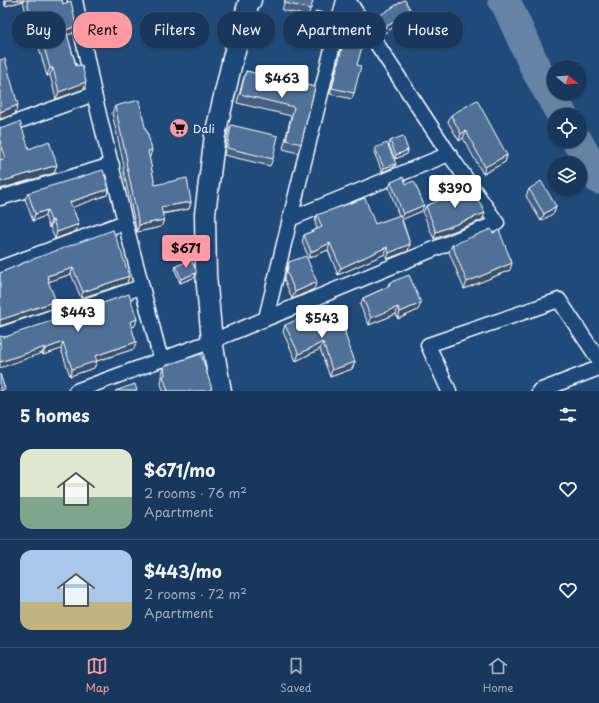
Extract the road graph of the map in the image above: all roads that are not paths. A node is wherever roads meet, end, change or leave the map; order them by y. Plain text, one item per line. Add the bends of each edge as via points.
1 (75, 0) edge
2 (251, 0) edge
3 (344, 0) edge
4 (348, 0) edge
5 (94, 94) junction
6 (0, 128) edge
7 (450, 154) junction
8 (112, 165) junction
9 (0, 198) edge
10 (290, 219) junction
11 (125, 222) junction
12 (0, 268) edge
13 (141, 287) junction
14 (266, 318) junction
15 (0, 335) edge
16 (212, 341) junction
17 (161, 360) junction
18 (599, 360) edge
19 (599, 368) edge
20 (76, 391) edge
21 (221, 391) edge
22 (449, 391) edge
23 (540, 391) edge

1 - 5 street
2 - 16 main road via 232,58 214,134 205,214 206,275
3 - 10 street
4 - 7 street
5 - 6 street
5 - 8 street
7 - 10 street
7 - 14 street via 497,223
8 - 9 street
8 - 11 street
10 - 14 street
11 - 12 street
11 - 13 street
13 - 15 street
13 - 17 street
14 - 16 street
16 - 17 street
16 - 21 main road
17 - 20 street
18 - 22 street via 559,300 428,345
19 - 23 street

